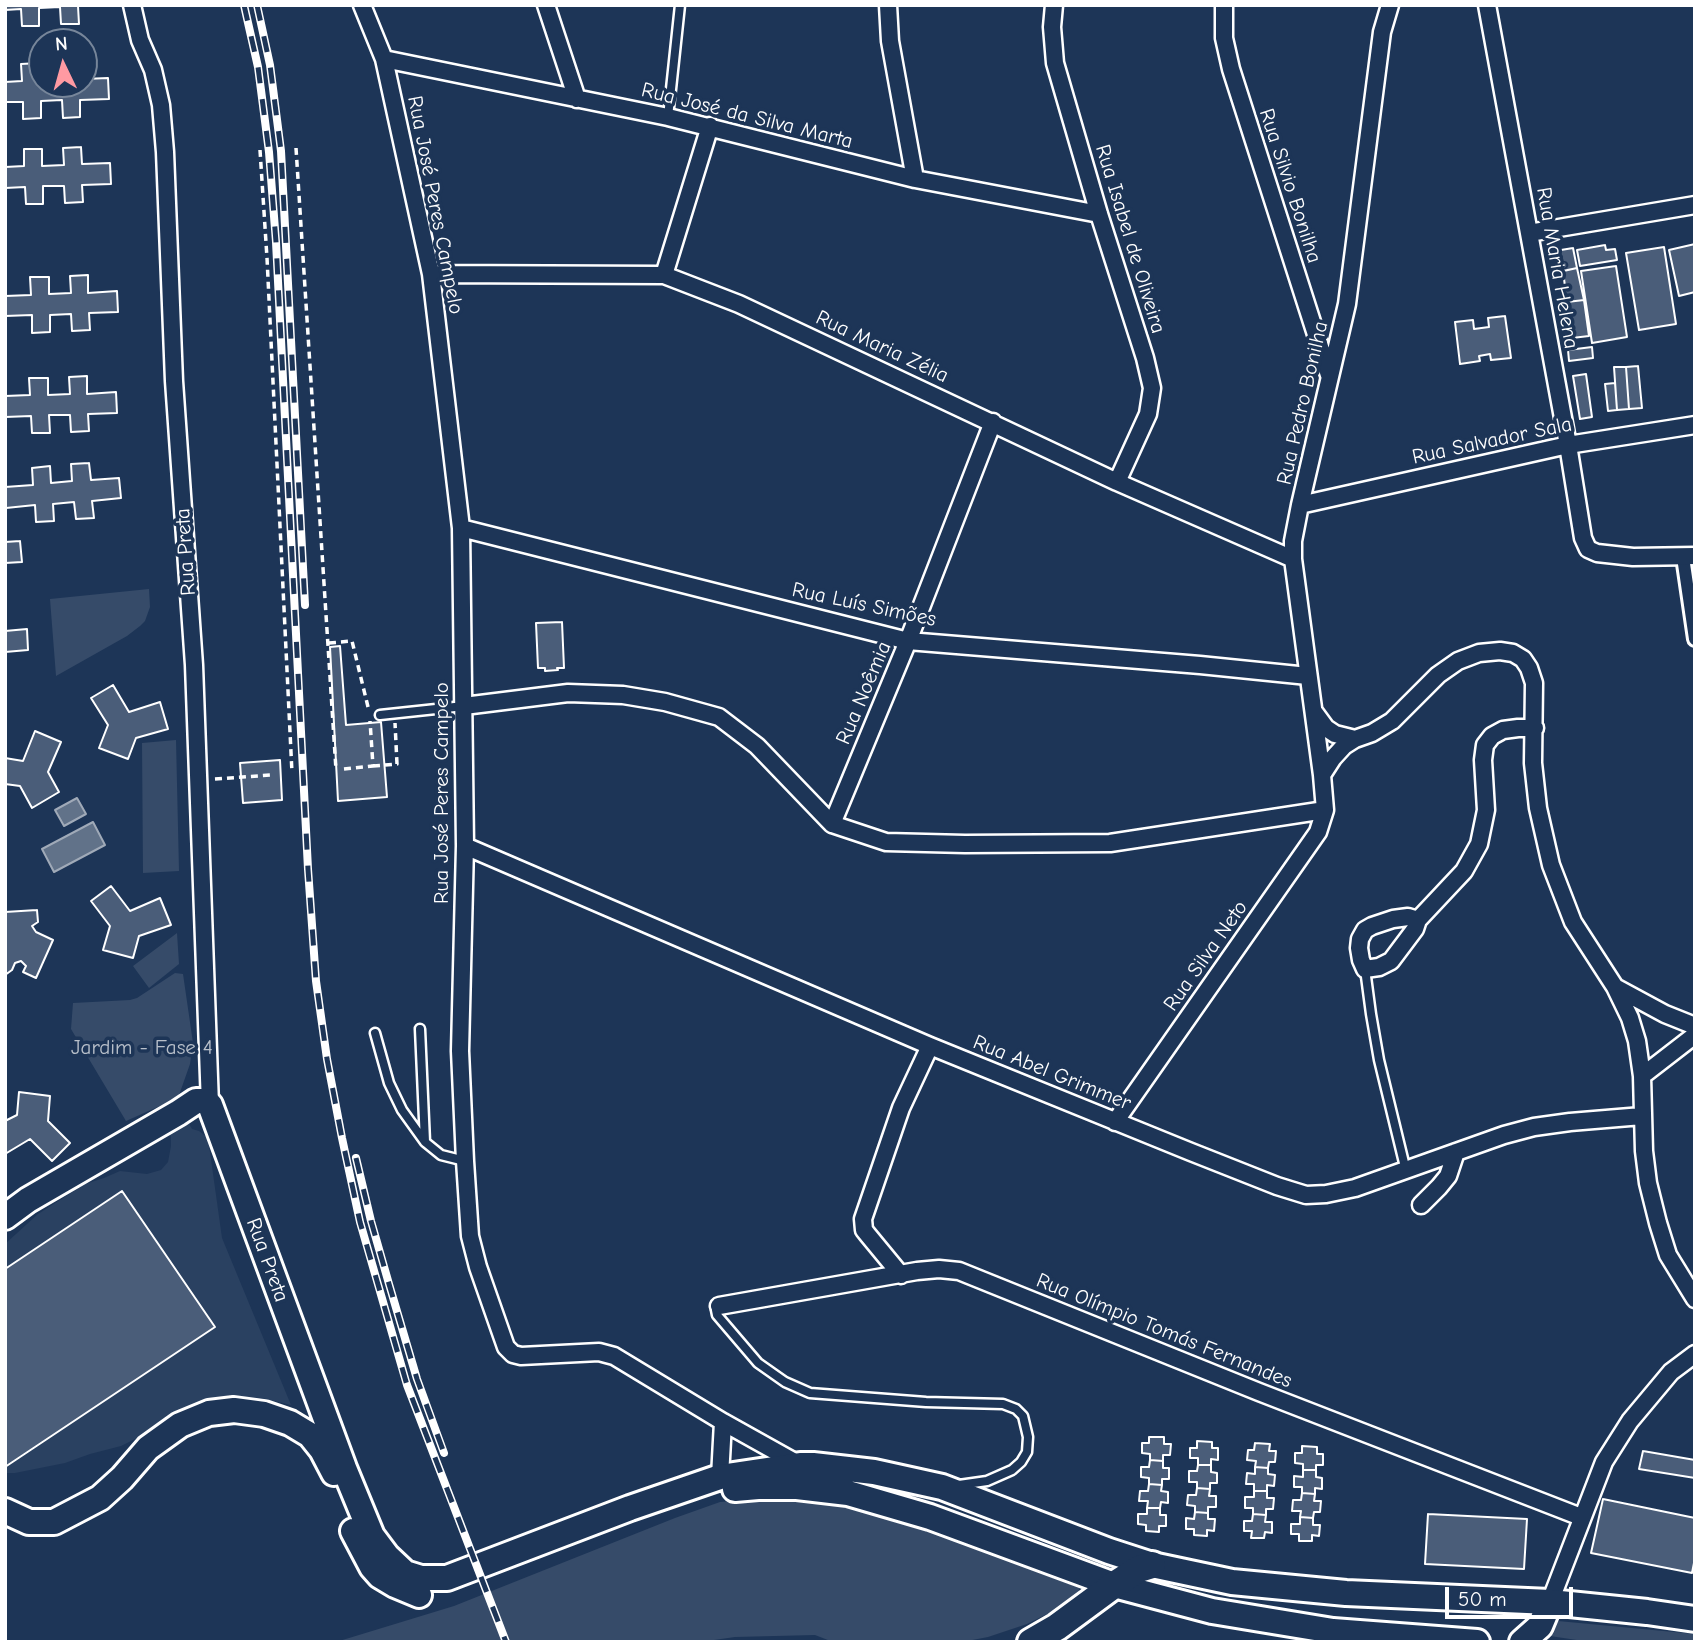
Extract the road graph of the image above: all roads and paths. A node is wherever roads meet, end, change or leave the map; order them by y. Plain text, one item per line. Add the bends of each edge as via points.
1 (132, 5) edge
2 (362, 5) edge
3 (546, 5) edge
4 (680, 5) edge
5 (888, 5) edge
6 (1054, 5) edge
7 (1224, 5) edge
8 (1390, 5) edge
9 (1487, 5) edge
10 (384, 59) junction
11 (577, 99) junction
12 (668, 117) junction
13 (709, 127) junction
14 (296, 148) dead end
15 (260, 150) dead end
16 (915, 179) junction
17 (1695, 205) edge
18 (1099, 214) junction
19 (1529, 233) junction
20 (431, 274) junction
21 (664, 275) junction
22 (1329, 377) junction
23 (993, 422) junction
24 (1695, 425) edge
25 (1568, 445) junction
26 (1117, 482) junction
27 (1300, 505) junction
28 (461, 528) junction
29 (1689, 557) edge
30 (1293, 559) junction
31 (1695, 639) edge
32 (908, 641) junction
33 (329, 643) junction
34 (1308, 676) junction
35 (464, 706) junction
36 (1314, 712) junction
37 (394, 714) junction
38 (380, 715) dead end
39 (1535, 728) junction
40 (1355, 739) junction
41 (373, 766) junction
42 (336, 769) dead end
43 (344, 769) dead end
44 (292, 773) dead end
45 (271, 775) dead end
46 (1322, 775) junction
47 (209, 780) dead end
48 (1325, 810) junction
49 (832, 824) junction
50 (465, 846) junction
51 (1418, 920) junction
52 (1365, 969) junction
53 (1615, 987) junction
54 (1695, 1027) edge
55 (420, 1029) dead end
56 (375, 1033) dead end
57 (1695, 1035) edge
58 (930, 1046) junction
59 (1642, 1076) junction
60 (203, 1103) junction
61 (1642, 1116) junction
62 (1115, 1122) junction
63 (425, 1142) junction
64 (1457, 1152) junction
65 (465, 1161) junction
66 (1406, 1171) junction
67 (1421, 1205) dead end
68 (5, 1217) edge
69 (901, 1275) junction
70 (1695, 1299) edge
71 (719, 1306) joint
72 (1695, 1354) edge
73 (723, 1422) junction
74 (322, 1428) junction
75 (800, 1465) junction
76 (720, 1477) junction
77 (942, 1487) junction
78 (5, 1510) edge
79 (1581, 1517) junction
80 (1152, 1565) junction
81 (1114, 1585) junction
82 (1550, 1602) junction
83 (1695, 1619) edge
84 (1031, 1642) edge
85 (1477, 1642) edge
86 (1522, 1642) edge

1 - 60 street, Rua Preta via 161,105 165,152 174,381 194,665 208,1075
2 - 10 street, Rua José Peres Campelo
3 - 11 street
4 - 12 lane
5 - 16 street via 890,41
6 - 18 street, Rua Isabel de Oliveira via 1055,63
7 - 22 street, Rua Silvio Bonilha via 1224,38 1231,69
8 - 22 street, Rua Pedro Bonilha via 1382,32 1348,304
9 - 19 street, Rua Maria Helena
10 - 11 street, Rua José da Silva Marta
10 - 20 street, Rua José Peres Campelo
11 - 12 street, Rua José da Silva Marta
12 - 13 street, Rua José da Silva Marta
13 - 16 street, Rua José da Silva Marta
13 - 21 street
14 - 33 path
15 - 44 path
16 - 18 street, Rua José da Silva Marta
17 - 19 street
18 - 26 street, Rua Isabel de Oliveira via 1152,388 1148,414
19 - 25 street, Rua Maria Helena
20 - 21 street, Rua Maria Zélia
20 - 28 street, Rua José Peres Campelo
21 - 23 street, Rua Maria Zélia via 739,304
22 - 27 street, Rua Pedro Bonilha
23 - 26 street, Rua Maria Zélia
23 - 32 street, Rua Noêmia
24 - 25 street, Rua Salvador Sala
25 - 27 street, Rua Salvador Sala
25 - 29 street, Rua Maria Helena via 1588,549 1633,557
26 - 30 street, Rua Maria Zélia
27 - 30 street, Rua Pedro Bonilha
28 - 32 street, Rua Luís Simões
28 - 35 street, Rua José Peres Campelo
29 - 31 street
30 - 34 street, Rua Pedro Bonilha
32 - 34 street, Rua Luís Simões
32 - 49 street, Rua Noêmia
33 - 41 path via 352,641 370,717
33 - 42 path
34 - 36 street, Rua Pedro Bonilha
35 - 37 lane
35 - 49 street via 568,693 623,695 719,717 757,746
35 - 50 street, Rua José Peres Campelo
36 - 40 street via 1335,734
36 - 46 street, Rua Pedro Bonilha
37 - 38 lane
37 - 41 path via 397,765
39 - 40 street via 1529,668 1513,653 1500,651 1458,661 1392,721
39 - 51 street via 1503,730 1485,745 1486,810 1479,844 1464,871
39 - 53 street via 1538,808 1551,865 1573,922
40 - 46 street via 1338,752
41 - 43 path
45 - 47 path
46 - 48 street, Rua Pedro Bonilha
48 - 49 street via 1110,843 886,842
48 - 62 street, Rua Silva Neto via 1305,852
50 - 58 street, Rua Abel Grimmer
50 - 65 street, Rua José Peres Campelo via 460,1051
51 - 52 street via 1391,961
51 - 52 street via 1393,919 1365,930 1359,948
52 - 66 lane via 1379,1060
53 - 54 street
53 - 59 street via 1637,1041
55 - 63 lane
56 - 63 lane via 389,1083
57 - 59 street
58 - 62 street, Rua Abel Grimmer
58 - 69 street via 901,1108 863,1219 868,1236
59 - 61 street
60 - 68 main road via 99,1158
60 - 74 main road, Rua Preta
61 - 64 street, Rua Abel Grimmer via 1534,1127
61 - 70 street via 1648,1183 1658,1223 1668,1255
62 - 66 street, Rua Abel Grimmer via 1306,1195 1354,1188
63 - 65 lane via 441,1155
64 - 66 street, Rua Abel Grimmer
64 - 67 street via 1448,1176
65 - 73 street, Rua José Peres Campelo via 470,1236 506,1347 521,1356 599,1352 614,1356
69 - 71 street, Rua Olímpio Tomás Fernandes
69 - 79 street, Rua Olímpio Tomás Fernandes via 959,1271
71 - 77 lane via 717,1315 758,1363 810,1393 1003,1405 1023,1416 1027,1452 1012,1470 987,1481
72 - 79 street via 1671,1372 1630,1421 1604,1462
73 - 75 street, Rua José Peres Campelo
73 - 76 street
74 - 76 main road via 372,1536 405,1573 421,1578 447,1578
74 - 78 main road via 234,1410 209,1413 180,1425 148,1448 100,1498 54,1522 29,1522
74 - 81 main road via 322,1450 340,1487 355,1537 372,1566 395,1585 421,1595 444,1592 526,1564 636,1520 733,1490 758,1487 848,1493 930,1517
75 - 76 main road
75 - 77 main road via 874,1472
77 - 80 main road
79 - 82 street
80 - 81 highway
80 - 82 main road via 1270,1586
81 - 84 highway
81 - 85 main road via 1263,1621
82 - 83 main road
82 - 86 main road via 1540,1626

